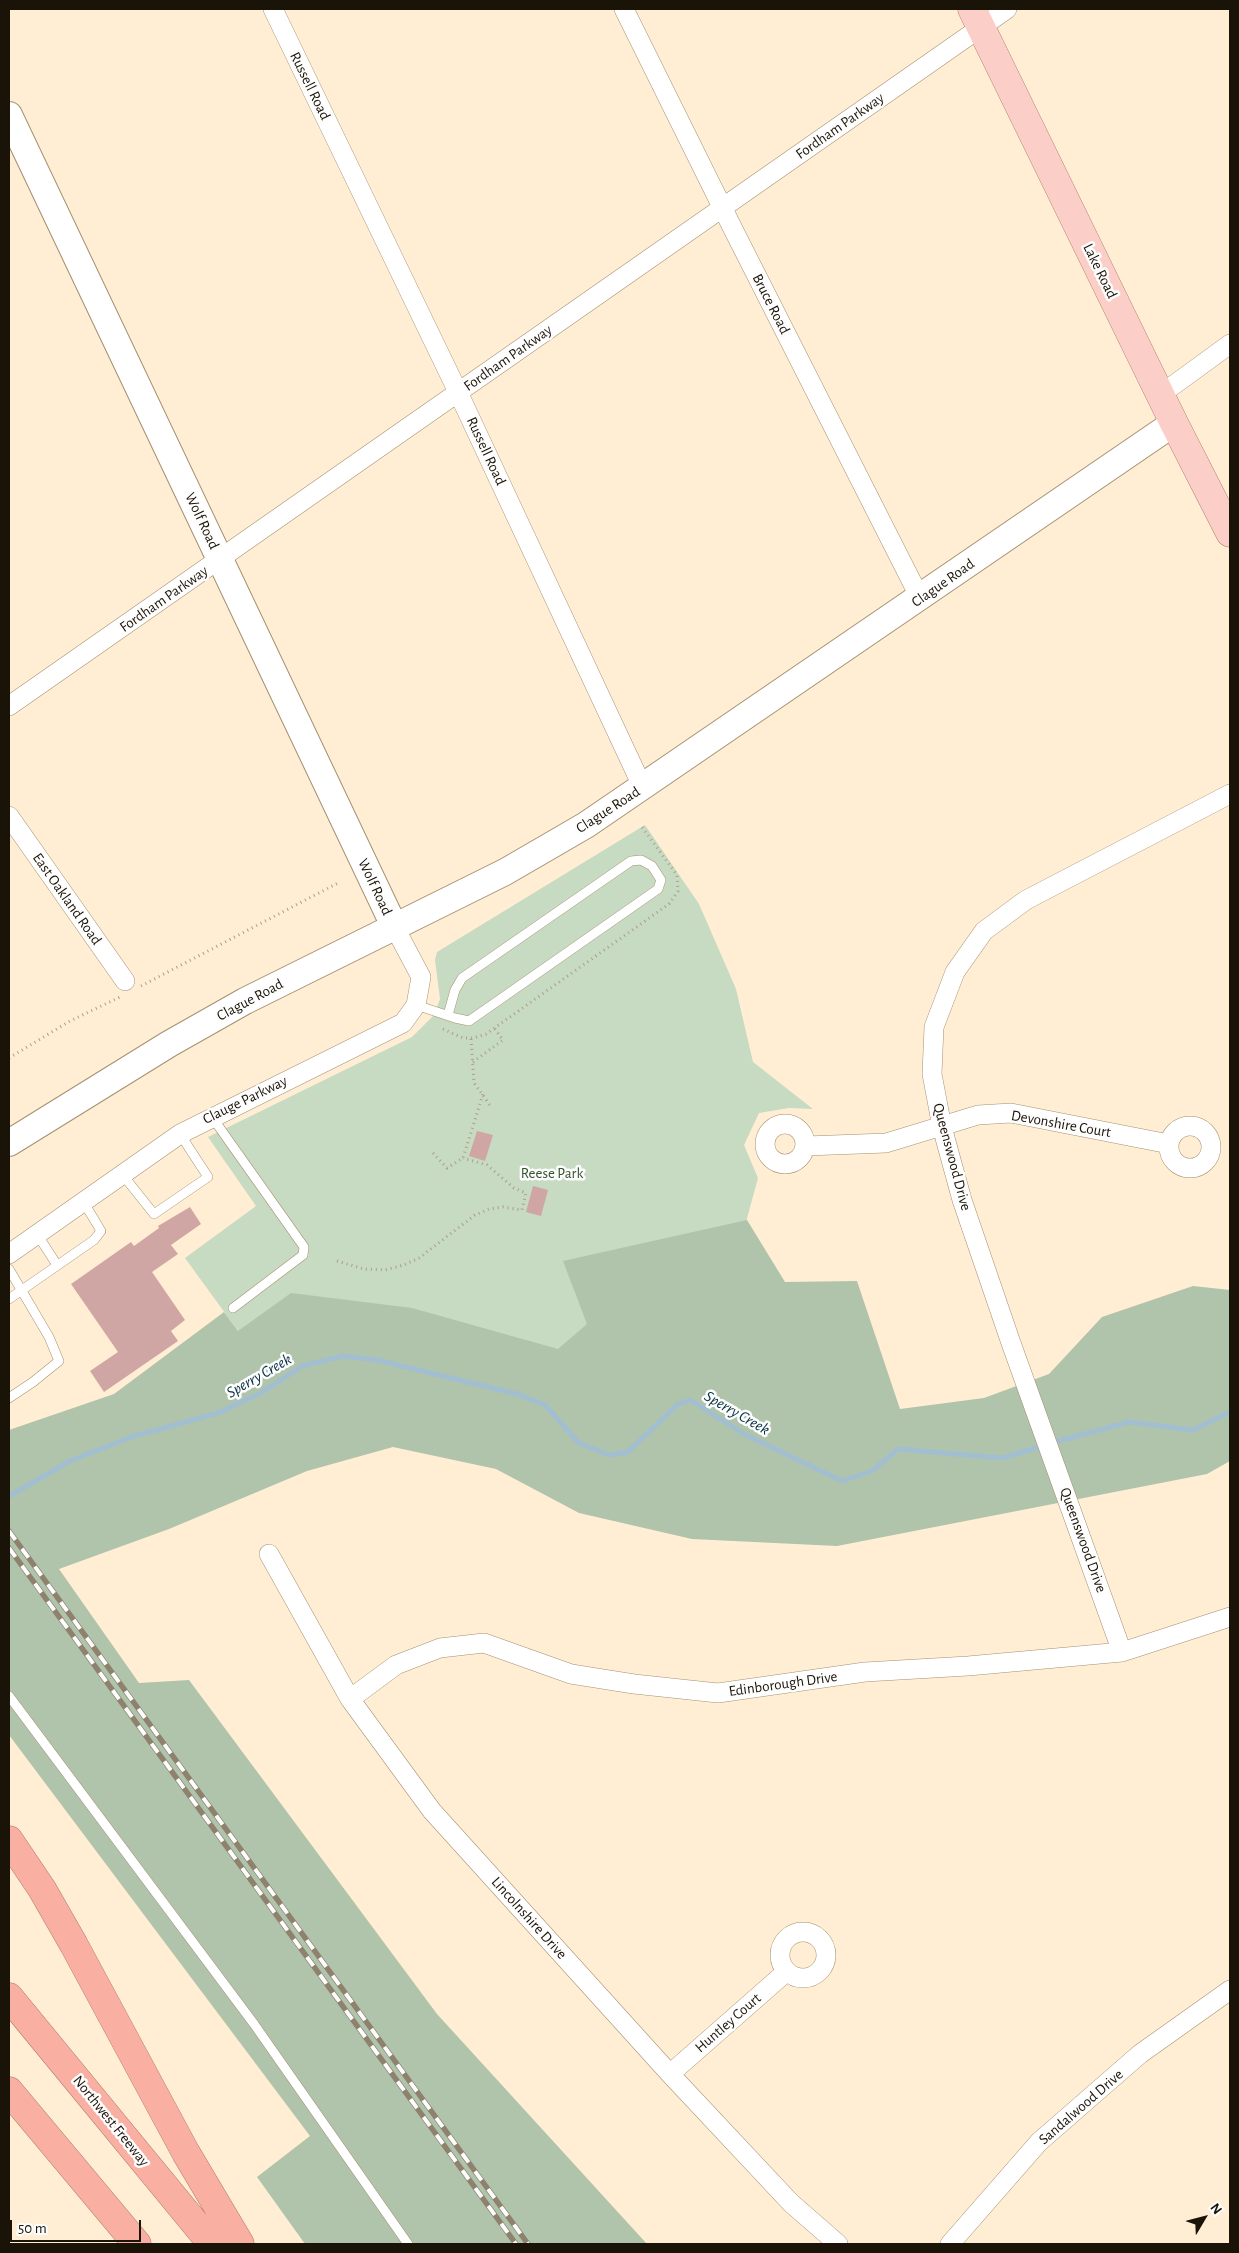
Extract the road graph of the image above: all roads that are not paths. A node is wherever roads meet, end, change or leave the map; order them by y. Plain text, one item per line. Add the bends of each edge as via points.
1 (273, 9) edge
2 (624, 9) edge
3 (1007, 9) edge
4 (977, 18) edge
5 (9, 115) edge
6 (723, 209) junction
7 (1230, 344) edge
8 (458, 392) junction
9 (1160, 395) junction
10 (1174, 423) junction
11 (1230, 533) edge
12 (220, 560) junction
13 (920, 598) junction
14 (9, 706) edge
15 (643, 788) junction
16 (1230, 794) edge
17 (9, 816) edge
18 (395, 928) junction
19 (129, 988) road end
20 (416, 1004) junction
21 (448, 1015) junction
22 (212, 1117) junction
23 (942, 1127) junction
24 (180, 1134) junction
25 (9, 1143) edge
26 (1169, 1144) dead end
27 (806, 1146) dead end
28 (122, 1174) junction
29 (83, 1201) junction
30 (37, 1234) junction
31 (9, 1254) edge
32 (57, 1265) junction
33 (9, 1269) edge
34 (22, 1290) junction
35 (9, 1298) edge
36 (233, 1308) dead end
37 (9, 1398) edge
38 (269, 1554) dead end
39 (1230, 1617) edge
40 (1122, 1652) junction
41 (9, 1696) edge
42 (350, 1699) junction
43 (9, 1840) edge
44 (786, 1972) dead end
45 (1230, 1990) edge
46 (9, 1997) edge
47 (670, 2074) junction
48 (9, 2091) edge
49 (138, 2244) edge
50 (212, 2244) edge
51 (240, 2244) edge
52 (408, 2244) edge
53 (838, 2244) edge
54 (950, 2244) edge

1 - 8 street, Russell Road
2 - 6 street, Bruce Road
3 - 4 street, Fordham Parkway
4 - 6 street, Fordham Parkway
4 - 9 main road, Lake Road
5 - 12 main road, Wolf Road
6 - 8 street, Fordham Parkway
6 - 13 street, Bruce Road
7 - 9 street
8 - 12 street, Fordham Parkway
8 - 15 street, Russell Road
9 - 10 main road, Lake Road
10 - 11 main road, Lake Road
10 - 13 main road, Clague Road
12 - 14 street, Fordham Parkway
12 - 18 main road, Wolf Road
13 - 15 main road, Clague Road
15 - 18 main road, Clague Road via 505,872
16 - 23 street, Queenswood Drive via 1026,900 984,931 955,972 934,1027 932,1074
17 - 19 street, East Oakland Road
18 - 20 street, Clauge Parkway via 421,977
18 - 25 main road, Clague Road via 245,1001
20 - 21 lane
20 - 22 street, Clauge Parkway via 403,1023
21 - 21 lane via 469,1021 658,889 661,880 652,866 641,860 631,861 462,978
22 - 24 street, Clauge Parkway
22 - 36 lane via 304,1246 303,1256
23 - 26 street, Devonshire Court via 978,1115 1011,1113
23 - 27 street, Devonshire Court via 886,1143
23 - 40 street, Queenswood Drive via 962,1200 1011,1343
24 - 28 street, Clauge Parkway
24 - 28 lane via 208,1177 154,1214
28 - 29 street, Clauge Parkway
29 - 30 street, Clauge Parkway
29 - 32 lane via 101,1231 94,1240
30 - 31 street, Clauge Parkway
30 - 32 lane
32 - 34 lane
33 - 34 lane
34 - 35 lane
34 - 37 lane via 59,1361
38 - 42 street, Lincolnshire Drive
39 - 40 street, Edinborough Drive
40 - 42 street, Edinborough Drive via 865,1672 718,1692 571,1674 484,1643 440,1648 396,1665
41 - 52 lane via 254,2024
42 - 47 street, Lincolnshire Drive via 432,1811
43 - 51 highway via 42,1889
44 - 47 street, Huntley Court
45 - 54 street, Sandalwood Drive via 1140,2054 1039,2142
46 - 50 highway, Northwest Freeway
47 - 53 street, Lincolnshire Drive via 791,2203
48 - 49 highway

